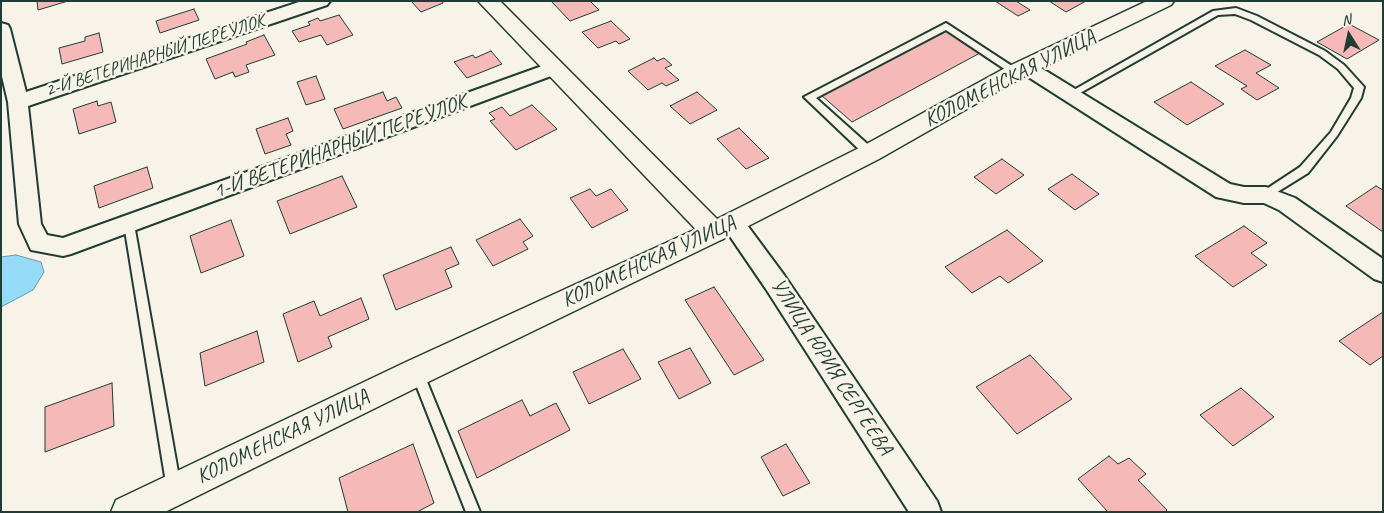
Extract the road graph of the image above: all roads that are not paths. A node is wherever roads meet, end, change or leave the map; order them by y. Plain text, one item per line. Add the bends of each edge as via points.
1 (321, 1) edge
2 (488, 1) edge
3 (1158, 2) edge
4 (1, 29) edge
5 (552, 69) junction
6 (1020, 70) junction
7 (1070, 95) junction
8 (18, 102) junction
9 (870, 153) junction
10 (1266, 195) junction
11 (129, 224) junction
12 (724, 228) junction
13 (1383, 272) edge
14 (417, 372) junction
15 (174, 490) junction
16 (128, 512) edge
17 (473, 512) edge
18 (926, 512) edge

1 - 8 street, 2-Й ВЕТЕРИНАРНЫЙ ПЕРЕУЛОК
2 - 5 street, УЛИЦА ЮРИЯ СЕРГЕЕВА
3 - 6 street, КОЛОМЕНСКАЯ УЛИЦА
4 - 8 street
5 - 11 street, 1-Й ВЕТЕРИНАРНЫЙ ПЕРЕУЛОК
5 - 12 street, УЛИЦА ЮРИЯ СЕРГЕЕВА
6 - 7 street
6 - 9 street, КОЛОМЕНСКАЯ УЛИЦА
6 - 9 lane via 946,26 809,97
7 - 10 street via 1224,190
7 - 10 lane via 1216,13 1236,11 1254,18 1322,54 1341,67 1359,87 1356,98 1334,134 1304,170
8 - 11 street, 1-Й ВЕТЕРИНАРНЫЙ ПЕРЕУЛОК via 30,224 39,243 62,247
9 - 12 street, КОЛОМЕНСКАЯ УЛИЦА
10 - 13 street via 1287,204
11 - 15 lane
12 - 14 street, КОЛОМЕНСКАЯ УЛИЦА
12 - 18 street, УЛИЦА ЮРИЯ СЕРГЕЕВА via 775,282
14 - 15 street, КОЛОМЕНСКАЯ УЛИЦА
14 - 17 lane
15 - 16 street, КОЛОМЕНСКАЯ УЛИЦА

